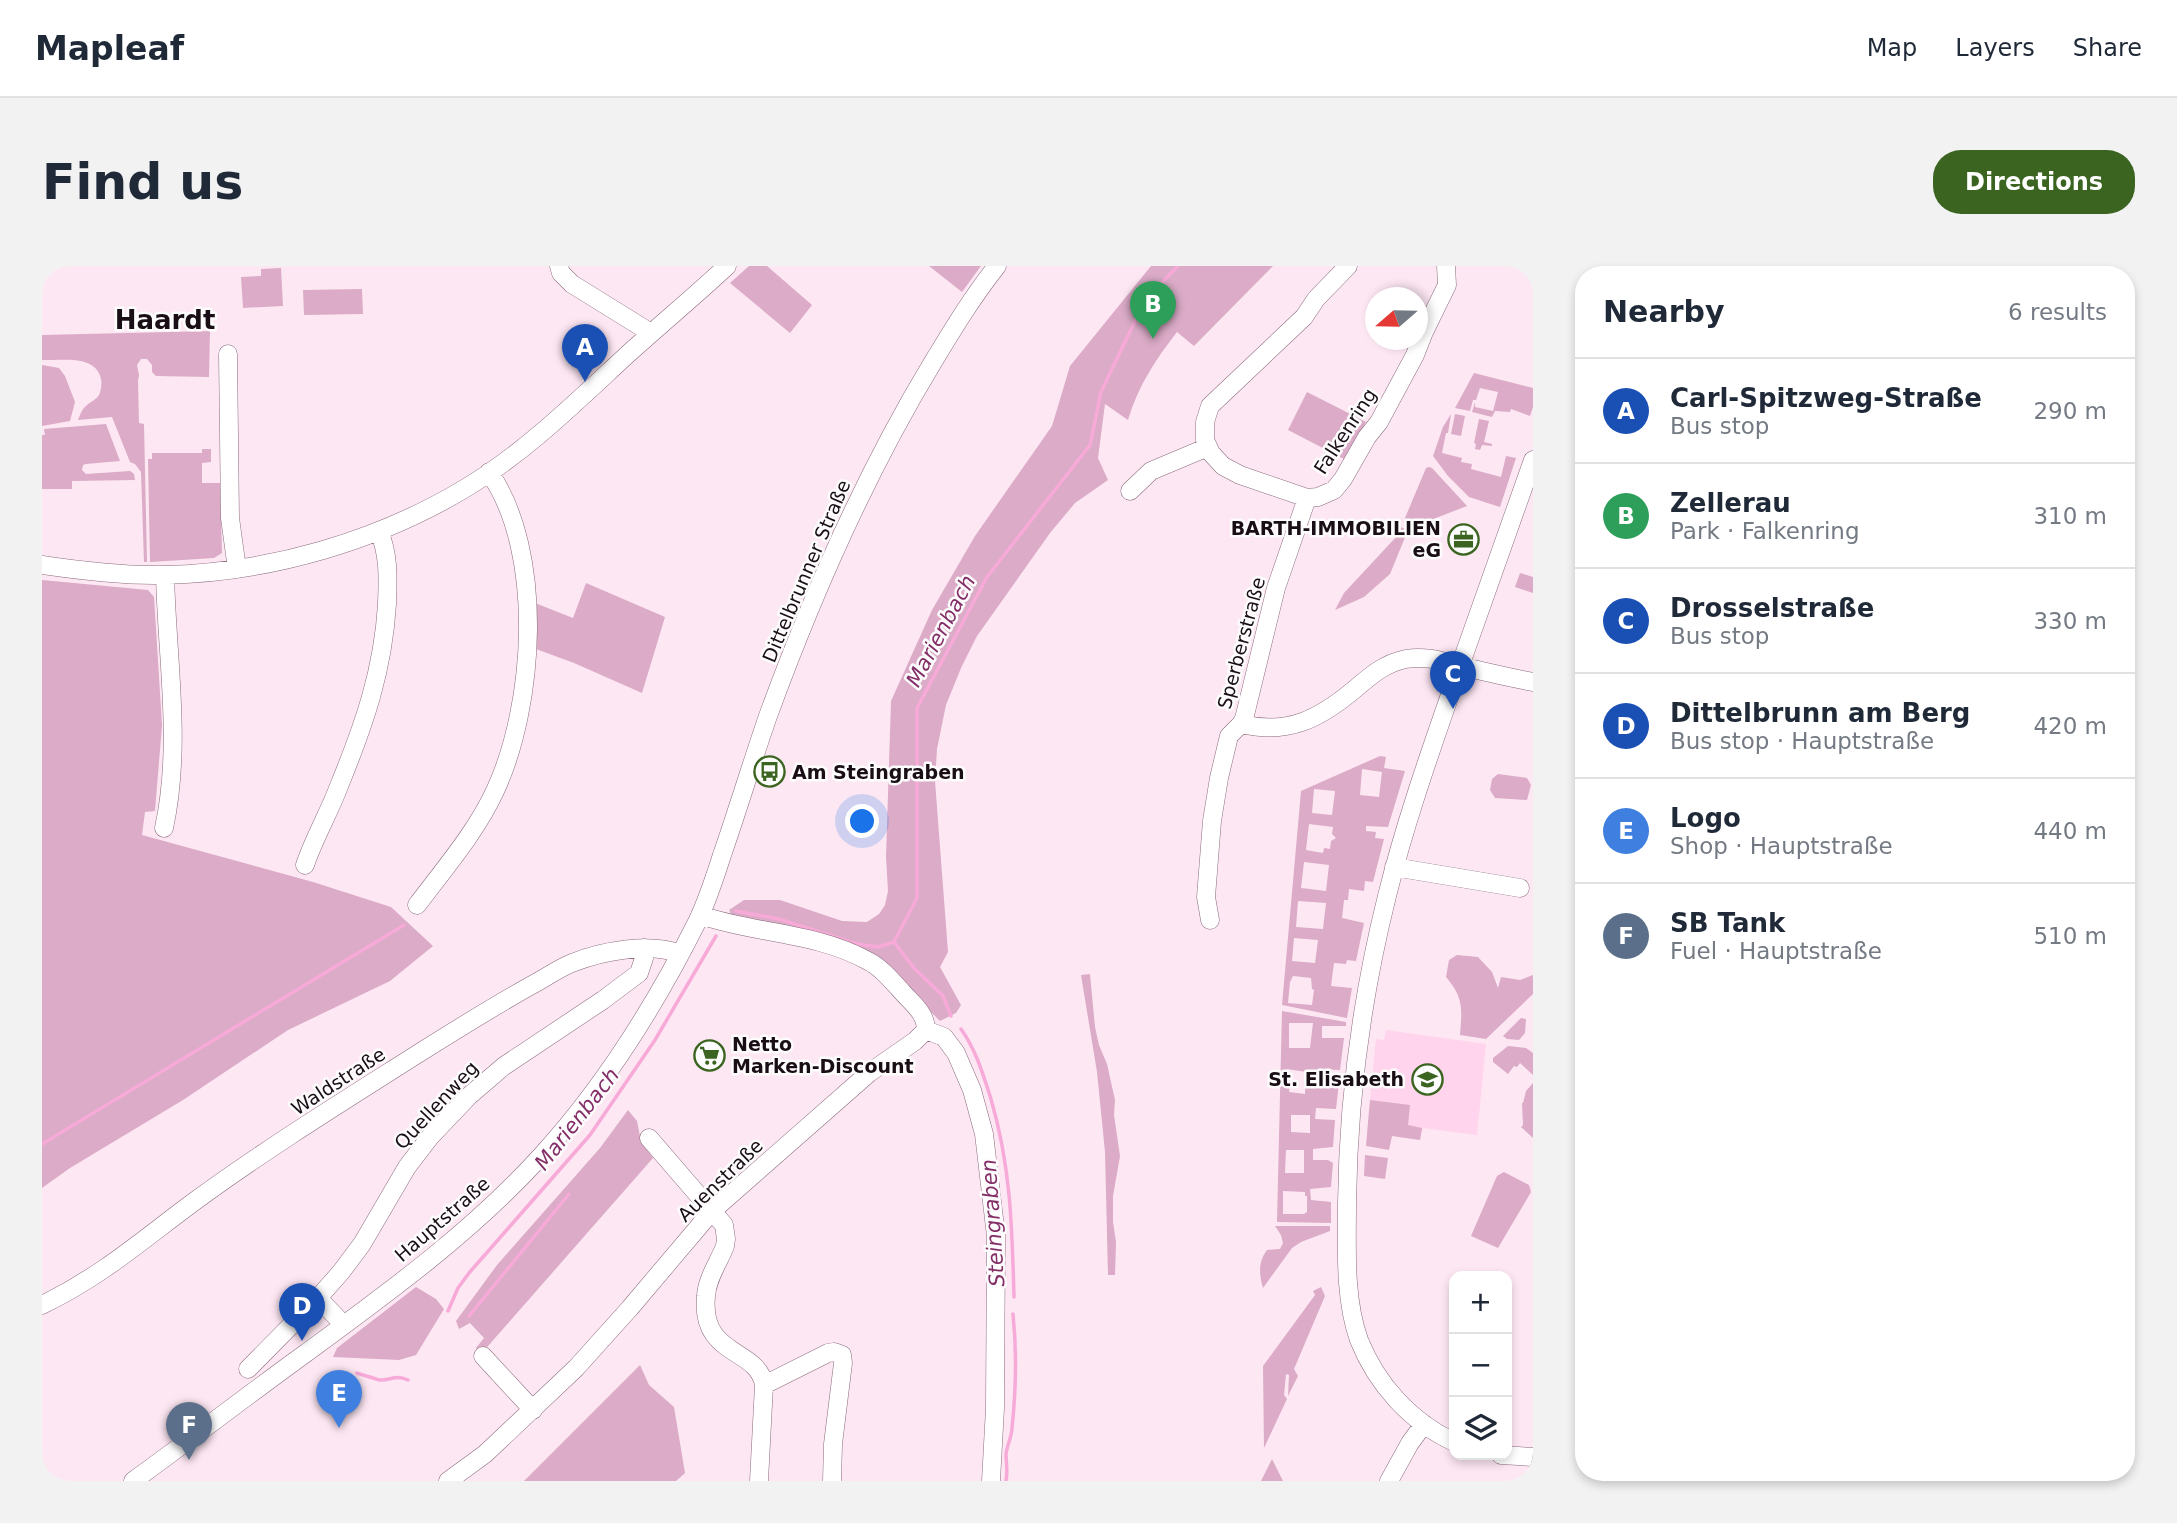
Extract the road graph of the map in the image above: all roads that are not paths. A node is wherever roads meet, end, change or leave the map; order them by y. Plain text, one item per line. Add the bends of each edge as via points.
1 (559, 266) edge
2 (727, 266) edge
3 (997, 266) edge
4 (1349, 266) edge
5 (1446, 266) edge
6 (651, 333) junction
7 (228, 354) dead end
8 (1208, 447) junction
9 (1533, 460) edge
10 (489, 472) junction
11 (1130, 491) dead end
12 (1307, 498) junction
13 (379, 531) junction
14 (42, 565) edge
15 (237, 569) junction
16 (165, 575) junction
17 (1460, 666) junction
18 (1533, 682) edge
19 (1241, 724) junction
20 (164, 828) dead end
21 (305, 865) dead end
22 (1394, 867) junction
23 (1520, 888) dead end
24 (417, 905) dead end
25 (700, 915) junction
26 (1210, 920) dead end
27 (644, 948) junction
28 (680, 954) junction
29 (926, 1030) junction
30 (649, 1138) dead end
31 (712, 1211) junction
32 (318, 1298) junction
33 (42, 1305) edge
34 (344, 1325) junction
35 (482, 1356) dead end
36 (248, 1369) dead end
37 (764, 1385) junction
38 (533, 1410) junction
39 (1424, 1424) junction
40 (1449, 1439) edge
41 (1512, 1456) edge
42 (1533, 1457) edge
43 (133, 1481) edge
44 (448, 1481) edge
45 (759, 1481) edge
46 (832, 1481) edge
47 (991, 1481) edge
48 (1389, 1481) edge

1 - 6 street via 572,284
2 - 6 street
3 - 25 street, Dittelbrunner Straße via 911,399 843,529 768,717
4 - 8 street via 1304,317 1210,406 1204,428
5 - 12 street, Falkenring via 1444,291 1379,422 1339,485
6 - 10 street via 540,433
7 - 15 street via 230,518
8 - 11 street via 1157,468
8 - 12 street, Falkenring via 1231,471
9 - 17 street
10 - 13 street
10 - 24 street via 511,514 524,568 528,617 522,708 495,792
12 - 19 street, Sperberstraße via 1276,588
13 - 15 street via 302,556
13 - 21 street via 388,559 379,673 340,786
14 - 16 street
15 - 16 street
16 - 20 street via 173,766
17 - 18 street
17 - 19 street via 1422,657 1403,659 1373,674 1317,717 1268,729
17 - 22 street
19 - 26 street, Sperberstraße via 1229,736 1212,821 1206,897
22 - 23 street
22 - 39 street via 1370,972 1357,1058 1347,1178 1348,1275 1355,1326 1369,1361 1394,1397
25 - 28 street, Hauptstraße
25 - 29 street via 798,936 869,961 923,1015
27 - 28 street, Waldstraße
27 - 32 street, Quellenweg via 639,973 503,1066 430,1137 362,1244
27 - 33 street, Waldstraße via 575,962 509,998 195,1201 75,1289
28 - 34 street, Hauptstraße via 614,1062 543,1154 474,1223
29 - 31 street, Auenstraße via 869,1073
29 - 47 street via 944,1037 956,1053 984,1134 996,1236
30 - 31 street
31 - 37 street via 724,1225 726,1239 706,1295 709,1326 727,1348 756,1367
31 - 38 street, Auenstraße via 618,1322
32 - 34 street
32 - 36 street, Quellenweg
34 - 43 street, Hauptstraße
35 - 38 street
37 - 45 street
37 - 46 street via 828,1353 842,1355
38 - 44 street, Auenstraße
39 - 40 street
39 - 48 street
41 - 42 street

